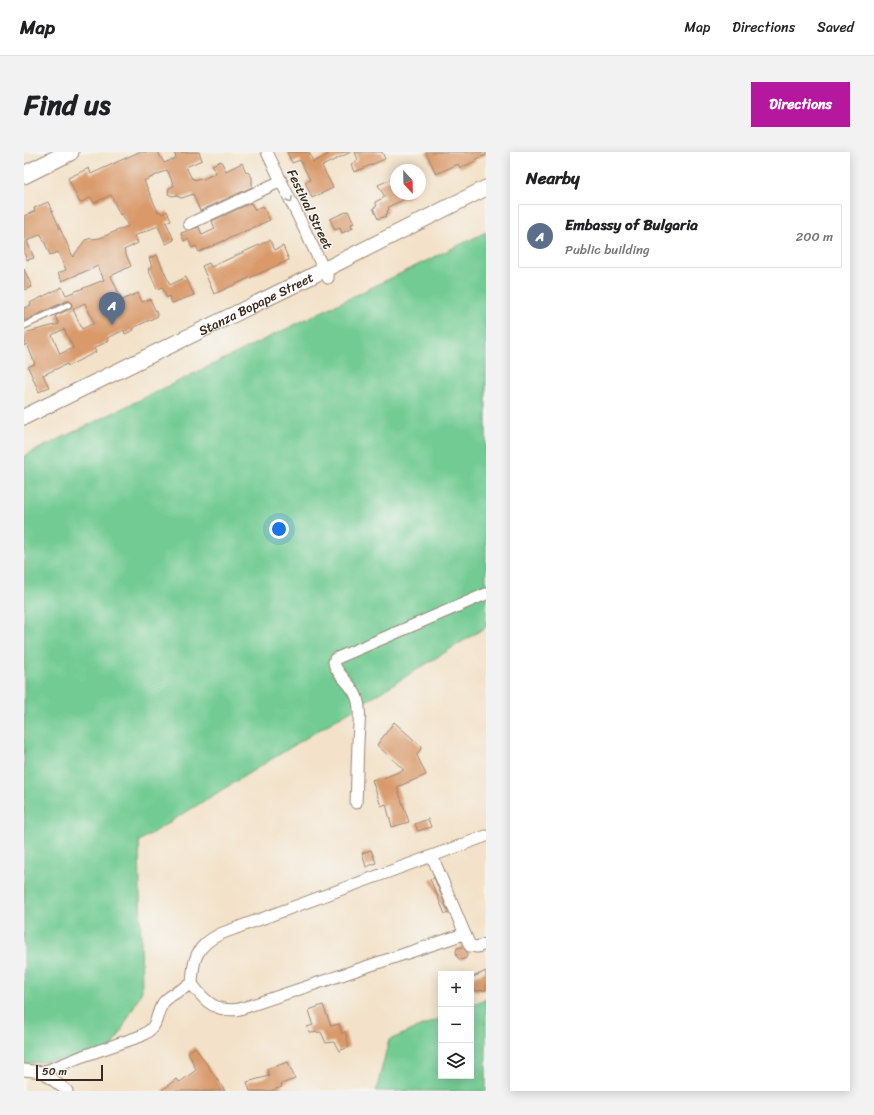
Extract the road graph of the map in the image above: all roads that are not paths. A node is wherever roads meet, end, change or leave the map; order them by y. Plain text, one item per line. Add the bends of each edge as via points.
1 (70, 152) edge
2 (267, 152) edge
3 (24, 175) edge
4 (281, 181) junction
5 (486, 188) edge
6 (486, 198) edge
7 (189, 224) dead end
8 (326, 273) junction
9 (68, 305) dead end
10 (24, 326) edge
11 (26, 417) edge
12 (486, 594) edge
13 (356, 803) dead end
14 (486, 836) edge
15 (432, 856) junction
16 (464, 934) junction
17 (486, 944) edge
18 (192, 984) junction
19 (24, 1070) edge
20 (43, 1072) junction
21 (67, 1091) edge

1 - 3 main road
2 - 4 street, Festival Street
4 - 7 street
4 -> 8 street, Festival Street
5 - 8 main road, Stanza Bopape Street
6 - 8 main road, Stanza Bopape Street
8 - 11 main road, Stanza Bopape Street
9 - 10 lane
12 - 13 street via 335,659 336,668 348,681 357,698 360,714
14 - 15 street
15 - 16 street
15 - 18 street via 211,938 198,952 193,965
16 - 17 street via 470,946
16 - 18 street via 240,1009 223,1010 215,1007 201,996
18 - 20 street via 167,999 150,1031
19 - 20 street
20 - 21 street

